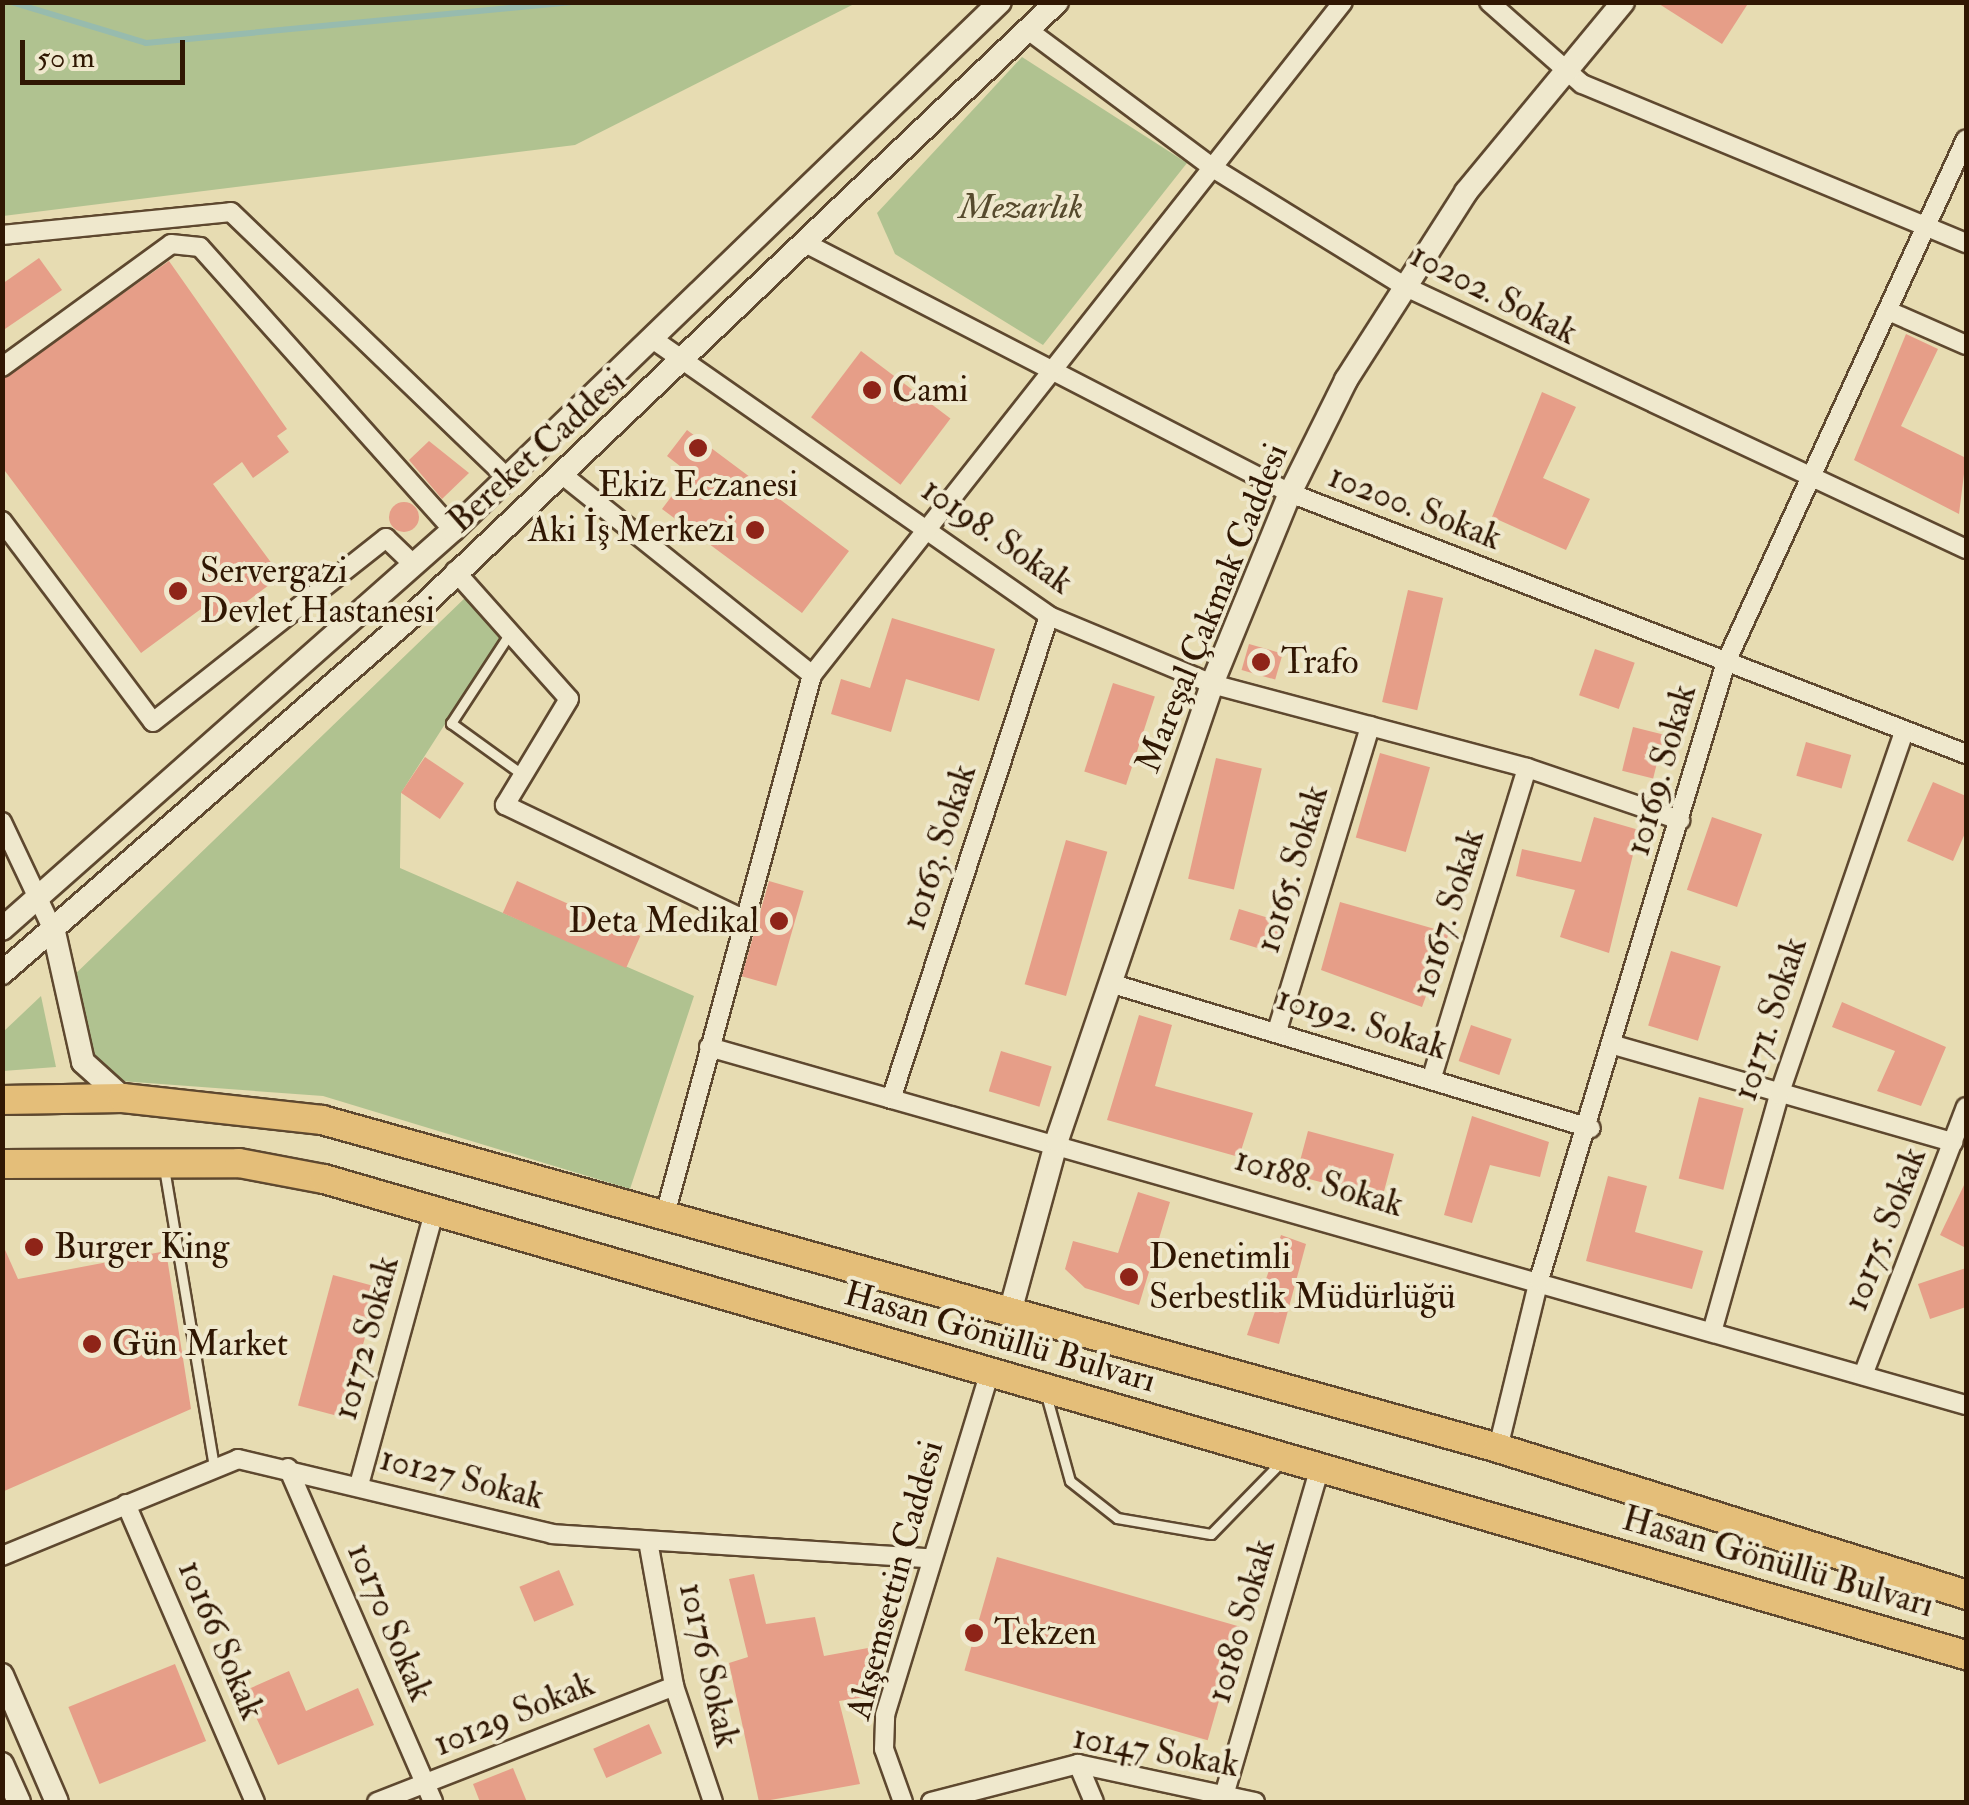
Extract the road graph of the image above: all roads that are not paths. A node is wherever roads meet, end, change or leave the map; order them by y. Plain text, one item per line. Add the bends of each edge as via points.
1 (1000, 2) edge
2 (1057, 2) edge
3 (1343, 2) edge
4 (1488, 2) edge
5 (1623, 2) edge
6 (1028, 30) junction
7 (1565, 69) junction
8 (1966, 139) edge
9 (1213, 168) junction
10 (1924, 228) junction
11 (2, 235) edge
12 (1966, 242) edge
13 (808, 245) junction
14 (1406, 287) junction
15 (1892, 312) junction
16 (654, 340) junction
17 (1966, 345) edge
18 (686, 363) junction
19 (2, 367) edge
20 (1051, 373) junction
21 (564, 476) junction
22 (508, 479) junction
23 (1813, 480) junction
24 (1290, 493) junction
25 (2, 522) edge
26 (928, 529) junction
27 (453, 530) junction
28 (1966, 550) edge
29 (414, 565) junction
30 (455, 572) junction
31 (1049, 616) junction
32 (510, 633) junction
33 (1726, 662) junction
34 (812, 675) junction
35 (1212, 684) junction
36 (1370, 726) junction
37 (1904, 732) junction
38 (1966, 754) edge
39 (1527, 768) junction
40 (523, 775) junction
41 (1680, 820) junction
42 (2, 822) edge
43 (38, 900) junction
44 (747, 921) junction
45 (2, 930) edge
46 (54, 932) junction
47 (2, 973) edge
48 (1113, 984) junction
49 (1277, 1031) junction
50 (1614, 1045) junction
51 (709, 1046) junction
52 (1432, 1077) junction
53 (1778, 1095) junction
54 (123, 1098) junction
55 (891, 1099) junction
56 (2, 1100) edge
57 (1966, 1106) edge
58 (1590, 1128) junction
59 (1057, 1140) junction
60 (1953, 1142) junction
61 (163, 1161) junction
62 (2, 1164) edge
63 (435, 1209) junction
64 (664, 1218) junction
65 (1539, 1280) junction
66 (1010, 1312) junction
67 (1712, 1332) junction
68 (989, 1374) junction
69 (1863, 1375) junction
70 (1045, 1388) junction
71 (1966, 1405) edge
72 (1498, 1448) junction
73 (1286, 1458) junction
74 (214, 1466) junction
75 (288, 1468) junction
76 (1320, 1468) junction
77 (358, 1485) junction
78 (126, 1504) junction
79 (648, 1541) junction
80 (2, 1556) edge
81 (927, 1558) junction
82 (1966, 1594) edge
83 (1966, 1656) edge
84 (2, 1675) edge
85 (674, 1686) junction
86 (34, 1754) junction
87 (1078, 1764) junction
88 (3, 1766) edge
89 (424, 1784) junction
90 (1225, 1792) junction
91 (20, 1802) edge
92 (57, 1802) edge
93 (255, 1802) edge
94 (378, 1802) edge
95 (433, 1802) edge
96 (713, 1802) edge
97 (904, 1802) edge
98 (930, 1802) edge
99 (1094, 1802) edge
100 (1255, 1802) edge

1 - 16 street, Bereket Caddesi
2 - 6 street, Bereket Caddesi
3 - 9 street
4 - 7 street
5 - 7 street, Mareşal Çakmak Caddesi
6 - 9 street, 10202. Sokak
6 - 13 street, Bereket Caddesi
7 - 10 street
7 - 14 street, Mareşal Çakmak Caddesi via 1466,192
8 - 10 street, 10169. Sokak
9 - 14 street, 10202. Sokak
9 - 20 street
10 - 12 street
10 - 15 street, 10169. Sokak
11 - 22 street via 231,212
13 - 18 street, Bereket Caddesi
13 - 20 street, 10200. Sokak
14 - 23 street, 10202. Sokak
14 - 24 street, Mareşal Çakmak Caddesi
15 - 17 street
15 - 23 street, 10169. Sokak
16 - 18 street, 10198. Sokak
16 - 22 street, Bereket Caddesi
18 - 21 street, Bereket Caddesi
18 - 26 street, 10198. Sokak
19 - 27 street via 171,244 200,246
20 - 24 street, 10200. Sokak
20 - 26 street
21 - 30 street, Bereket Caddesi
21 - 34 street
22 - 27 street, Bereket Caddesi
23 - 28 street, 10202. Sokak
23 - 33 street, 10169. Sokak
24 - 33 street, 10200. Sokak
24 - 35 street, Mareşal Çakmak Caddesi
25 - 29 street via 153,722 386,538
26 - 31 street, 10198. Sokak
26 - 34 street
27 - 29 street, Bereket Caddesi
29 - 43 street, Bereket Caddesi
30 - 32 street
30 - 46 street, Bereket Caddesi
31 - 35 street, 10198. Sokak
31 - 55 street, 10163. Sokak
32 - 40 street via 569,699
32 - 40 lane via 451,723
33 - 37 street, 10200. Sokak
33 - 41 street, 10169. Sokak
34 - 44 street
35 - 36 street, 10198. Sokak
35 - 48 street, Mareşal Çakmak Caddesi
36 - 39 street, 10198. Sokak
36 - 49 street, 10165. Sokak
37 - 38 street, 10200. Sokak
37 - 53 street, 10171. Sokak
39 - 41 street, 10198. Sokak
39 - 52 street, 10167. Sokak
40 - 44 street via 505,805
41 - 50 street, 10169. Sokak
42 - 43 street
43 - 45 street, Bereket Caddesi
43 - 46 street
44 - 51 street
46 - 47 street, Bereket Caddesi
46 - 54 street via 83,1062
48 - 49 street, 10192. Sokak
48 - 59 street, Mareşal Çakmak Caddesi
49 - 52 street, 10192. Sokak
50 - 53 street
50 - 58 street, 10169. Sokak
51 - 55 street, 10188. Sokak
51 - 64 street
52 - 58 street, 10192. Sokak
53 - 60 street
53 - 67 street, 10171. Sokak
54 - 56 main road, Hasan Gönüllü Bulvarı
54 - 64 main road, Hasan Gönüllü Bulvarı via 322,1120
55 - 59 street, 10188. Sokak
57 - 60 street, 10175. Sokak
58 - 65 street, 10169. Sokak
59 - 65 street, 10188. Sokak
59 - 66 street, Mareşal Çakmak Caddesi
60 - 69 street, 10175. Sokak
61 - 62 main road, Hasan Gönüllü Bulvarı
61 - 63 main road, Hasan Gönüllü Bulvarı via 239,1163
61 - 74 lane
63 - 68 main road, Hasan Gönüllü Bulvarı
63 - 77 street, 10172 Sokak
64 - 66 main road, Hasan Gönüllü Bulvarı
65 - 67 street, 10188. Sokak
65 - 72 street, 10169. Sokak
66 - 72 main road, Hasan Gönüllü Bulvarı
67 - 69 street, 10188. Sokak
68 - 70 main road, Hasan Gönüllü Bulvarı
68 - 81 street, Akşemsettin Caddesi
69 - 71 street, 10188. Sokak
70 - 73 main road, Hasan Gönüllü Bulvarı
70 - 73 lane via 1048,1426 1070,1480 1117,1518 1212,1534
72 - 82 main road, Hasan Gönüllü Bulvarı
73 - 76 main road, Hasan Gönüllü Bulvarı
74 - 75 street, 10127 Sokak via 238,1459
74 - 78 street, 10127 Sokak
75 - 77 street, 10127 Sokak
75 - 89 street, 10170 Sokak
76 - 83 main road, Hasan Gönüllü Bulvarı
76 - 90 street, 10180 Sokak
77 - 79 street, 10127 Sokak via 552,1534
78 - 80 street, 10127 Sokak
78 - 93 street, 10166 Sokak
79 - 81 street, 10127 Sokak
79 - 85 street, 10176 Sokak
81 - 97 street, Akşemsettin Caddesi via 886,1715 884,1749
84 - 86 street
85 - 89 street, 10129 Sokak
85 - 96 street, 10176 Sokak
86 - 88 street
86 - 92 street
87 - 90 street, 10147 Sokak
87 - 98 street, 10147 Sokak
87 - 99 street
88 - 91 street
89 - 94 street, 10129 Sokak
89 - 95 street, 10170 Sokak
90 - 100 street, 10147 Sokak

